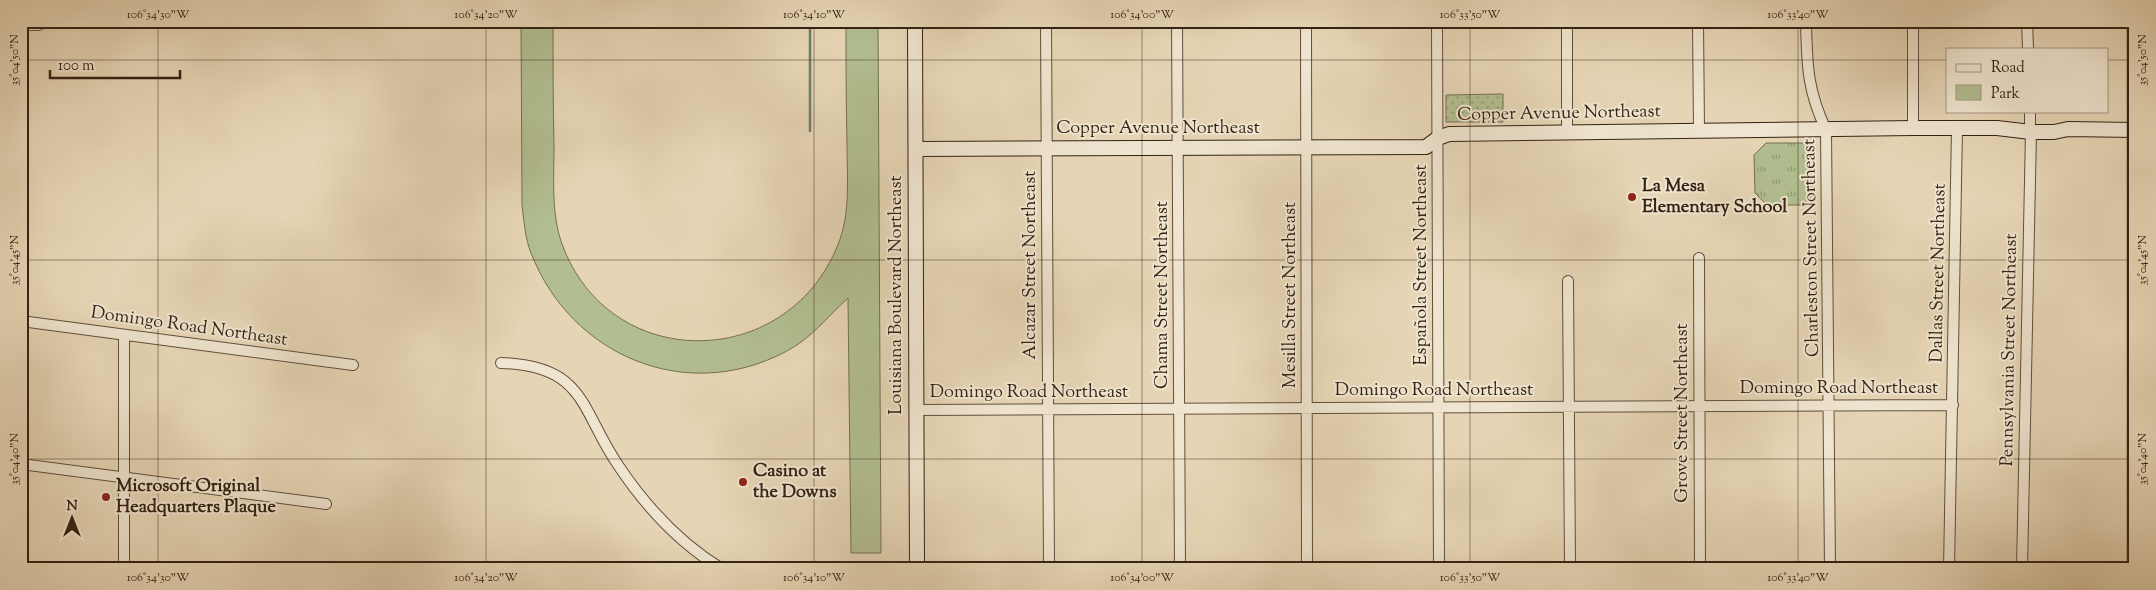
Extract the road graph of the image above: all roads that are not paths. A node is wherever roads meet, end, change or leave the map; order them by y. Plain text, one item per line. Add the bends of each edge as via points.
1 (42, 21) edge
2 (915, 21) edge
3 (1046, 21) edge
4 (1177, 21) edge
5 (1306, 21) edge
6 (1437, 21) edge
7 (1567, 21) edge
8 (1698, 21) edge
9 (1806, 21) edge
10 (1913, 21) edge
11 (2027, 21) edge
12 (21, 25) edge
13 (2028, 48) edge
14 (2030, 122) edge
15 (1913, 128) junction
16 (1957, 128) junction
17 (1826, 130) junction
18 (2135, 130) edge
19 (1698, 131) junction
20 (1567, 132) junction
21 (1438, 138) junction
22 (1179, 147) junction
23 (1046, 148) junction
24 (1306, 148) junction
25 (916, 150) junction
26 (1698, 258) dead end
27 (1568, 281) dead end
28 (21, 321) edge
29 (124, 335) junction
30 (501, 363) dead end
31 (353, 366) dead end
32 (1698, 405) junction
33 (1829, 405) junction
34 (1953, 405) junction
35 (1569, 406) junction
36 (1439, 407) junction
37 (1307, 408) junction
38 (1048, 409) junction
39 (1180, 409) junction
40 (916, 410) junction
41 (21, 464) edge
42 (124, 478) junction
43 (326, 504) dead end
44 (124, 569) edge
45 (722, 569) edge
46 (917, 569) edge
47 (1049, 569) edge
48 (1180, 569) edge
49 (1307, 569) edge
50 (1439, 569) edge
51 (1570, 569) edge
52 (1700, 569) edge
53 (1830, 569) edge
54 (1949, 569) edge
55 (2022, 569) edge

1 - 12 street via 38,25
2 - 25 street, Louisiana Boulevard Northeast
3 - 23 street, Alcazar Street Northeast
4 - 22 street, Chama Street Northeast
5 - 24 street, Mesilla Street Northeast
6 - 21 street, Española Street Northeast
7 - 20 street
8 - 19 street
9 - 17 street, Charleston Street Northeast via 1809,83
10 - 15 street
11 - 13 street
14 - 16 street, Copper Avenue Northeast via 1997,128
14 - 18 street, Copper Avenue Northeast via 2068,129
14 - 55 street, Pennsylvania Street Northeast
15 - 16 street, Copper Avenue Northeast
15 - 17 street, Copper Avenue Northeast
16 - 34 street, Dallas Street Northeast
17 - 19 street, Copper Avenue Northeast
17 - 33 street, Charleston Street Northeast
19 - 20 street, Copper Avenue Northeast
20 - 21 street, Copper Avenue Northeast via 1449,134
21 - 24 street, Copper Avenue Northeast via 1426,147
21 - 36 street, Española Street Northeast
22 - 23 street, Copper Avenue Northeast
22 - 24 street, Copper Avenue Northeast
22 - 39 street, Chama Street Northeast
23 - 25 street, Copper Avenue Northeast
23 - 38 street, Alcazar Street Northeast
24 - 37 street, Mesilla Street Northeast
25 - 40 street, Louisiana Boulevard Northeast
26 - 32 street, Grove Street Northeast
27 - 35 street
28 - 29 street, Domingo Road Northeast
29 - 31 street, Domingo Road Northeast
29 - 42 street
30 - 45 street via 536,368 555,375 570,386 588,407 612,456 646,504 685,543
32 - 33 street, Domingo Road Northeast
32 - 35 street, Domingo Road Northeast
32 - 52 street, Grove Street Northeast
33 - 34 street, Domingo Road Northeast
33 - 53 street, Charleston Street Northeast
34 - 54 street, Dallas Street Northeast
35 - 36 street, Domingo Road Northeast
35 - 51 street
36 - 37 street, Domingo Road Northeast
36 - 50 street, Española Street Northeast
37 - 39 street, Domingo Road Northeast
37 - 49 street, Mesilla Street Northeast
38 - 39 street, Domingo Road Northeast
38 - 40 street, Domingo Road Northeast
38 - 47 street, Alcazar Street Northeast
39 - 48 street, Chama Street Northeast
40 - 46 street, Louisiana Boulevard Northeast
41 - 42 street
42 - 43 street
42 - 44 street

